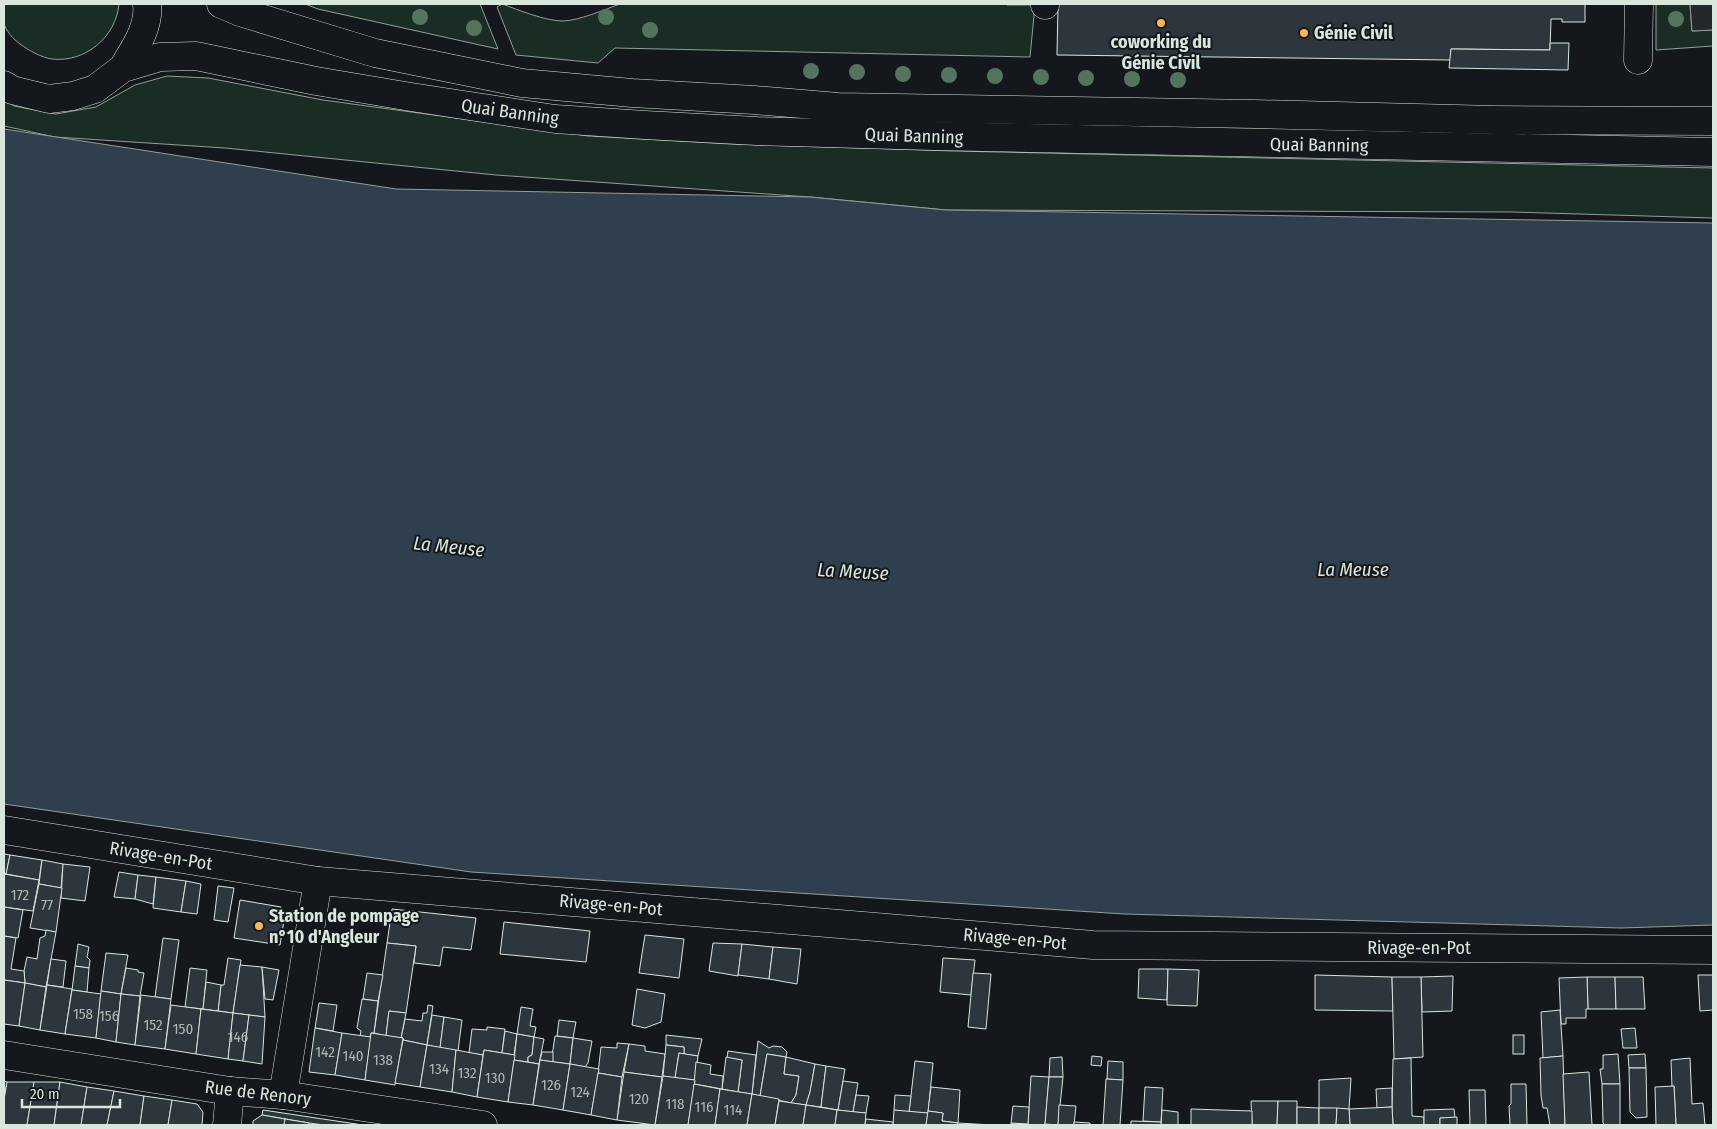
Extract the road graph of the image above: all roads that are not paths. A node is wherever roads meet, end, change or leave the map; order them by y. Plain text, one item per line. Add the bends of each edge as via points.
1 (147, 4) edge
2 (221, 4) edge
3 (1639, 4) edge
4 (1638, 60) dead end
5 (123, 68) junction
6 (4, 85) edge
7 (1713, 116) edge
8 (1713, 121) edge
9 (1685, 122) junction
10 (1713, 152) edge
11 (4, 830) edge
12 (318, 881) junction
13 (1713, 950) edge
14 (4, 1055) edge
15 (230, 1091) junction
16 (284, 1095) junction
17 (227, 1125) edge
18 (483, 1125) edge

1 - 5 main road, Quai Banning via 142,36
2 - 9 main road, Quai Banning via 385,55 522,83 632,93 838,107
3 - 4 main road
5 - 6 main road, Quai Banning via 95,89 73,96 49,99
5 - 10 main road, Quai Banning via 160,57 196,56 307,79 555,119 757,131
7 - 9 main road
8 - 9 main road, Quai Banning
11 - 12 main road, Rivage-en-Pot
12 - 13 main road, Rivage-en-Pot via 1093,945
12 - 16 main road
14 - 15 main road, Rue de Renory
15 - 16 main road, Rue de Renory
15 - 17 main road
16 - 18 main road, Rue de Renory

